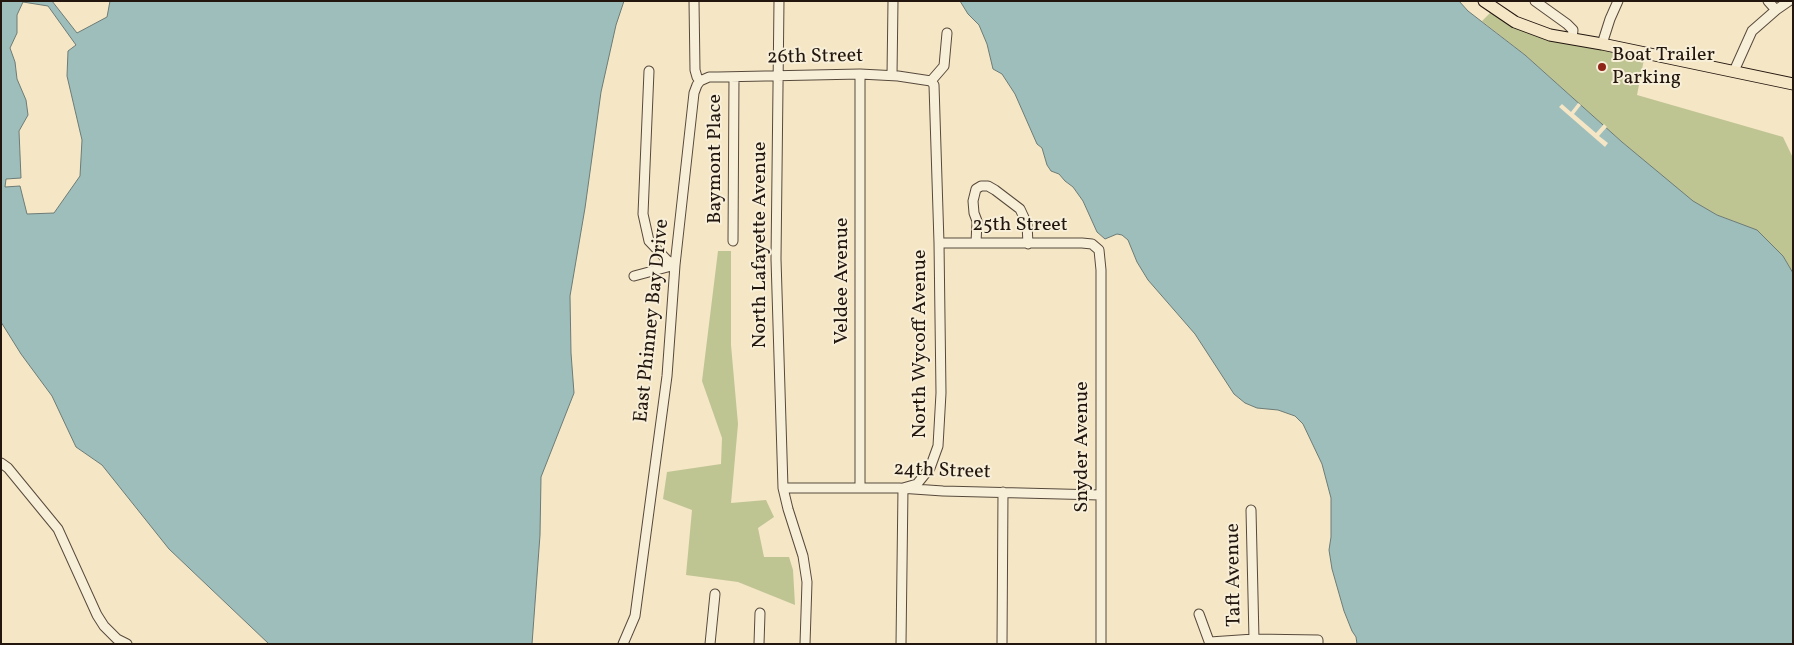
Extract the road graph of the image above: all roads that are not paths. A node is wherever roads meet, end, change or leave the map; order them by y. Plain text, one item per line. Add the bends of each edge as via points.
1 (694, 1) edge
2 (779, 1) edge
3 (893, 1) edge
4 (1484, 1) edge
5 (1535, 1) edge
6 (1618, 1) edge
7 (1768, 1) edge
8 (1789, 1) edge
9 (1498, 5) edge
10 (1776, 10) junction
11 (947, 33) dead end
12 (1572, 39) junction
13 (1602, 44) junction
14 (649, 71) dead end
15 (1734, 71) junction
16 (860, 74) junction
17 (892, 75) junction
18 (778, 76) junction
19 (734, 77) junction
20 (700, 81) junction
21 (931, 81) junction
22 (1793, 84) edge
23 (733, 241) dead end
24 (939, 243) junction
25 (976, 243) junction
26 (1028, 244) junction
27 (1098, 250) joint
28 (675, 265) junction
29 (634, 276) dead end
30 (1, 463) edge
31 (860, 487) junction
32 (783, 488) junction
33 (902, 488) junction
34 (1003, 492) junction
35 (1100, 494) junction
36 (1251, 510) dead end
37 (715, 594) dead end
38 (760, 612) dead end
39 (1199, 614) dead end
40 (1254, 639) junction
41 (1318, 642) edge
42 (1210, 643) edge
43 (127, 644) edge
44 (623, 644) edge
45 (710, 644) edge
46 (760, 644) edge
47 (805, 644) edge
48 (901, 644) edge
49 (1002, 644) edge
50 (1101, 644) edge

1 - 20 street, East Phinney Bay Drive via 695,70
2 - 18 street, North Lafayette Avenue
3 - 17 street
4 - 9 main road
5 - 12 street via 1567,24 1572,30
6 - 13 street
7 - 10 street
8 - 10 street
9 - 12 main road via 1523,26
10 - 15 street via 1752,31
11 - 21 street via 944,66
12 - 13 main road
13 - 15 main road
14 - 28 street via 643,214 649,241
15 - 22 main road
16 - 17 street, 26th Street
16 - 18 street, 26th Street
16 - 31 street, Veldee Avenue
17 - 21 street, 26th Street
18 - 19 street, 26th Street
18 - 32 street, North Lafayette Avenue via 776,259
19 - 20 street, 26th Street via 709,77
19 - 23 street, Baymont Place
20 - 28 street, East Phinney Bay Drive via 694,93
21 - 24 street, North Wycoff Avenue via 934,85
24 - 25 street, 25th Street
24 - 33 street, North Wycoff Avenue via 942,393 938,446 930,468 917,484
25 - 26 street, 25th Street
25 - 26 street via 977,221 973,201 976,189 988,186 1020,209 1027,224
26 - 27 street, 25th Street via 1088,243
27 - 35 street, Snyder Avenue via 1101,270
28 - 29 street
28 - 44 street, East Phinney Bay Drive via 667,376 635,616
30 - 43 street via 58,528 97,615 117,639
31 - 32 street, 24th Street
31 - 33 street, 24th Street
32 - 47 street, North Lafayette Avenue via 803,556 807,582
33 - 34 street, 24th Street
33 - 48 street
34 - 35 street, 24th Street
34 - 49 street
35 - 50 street, Snyder Avenue
36 - 40 street, Taft Avenue
37 - 45 street
38 - 46 street
39 - 42 street
40 - 41 street
40 - 42 street

